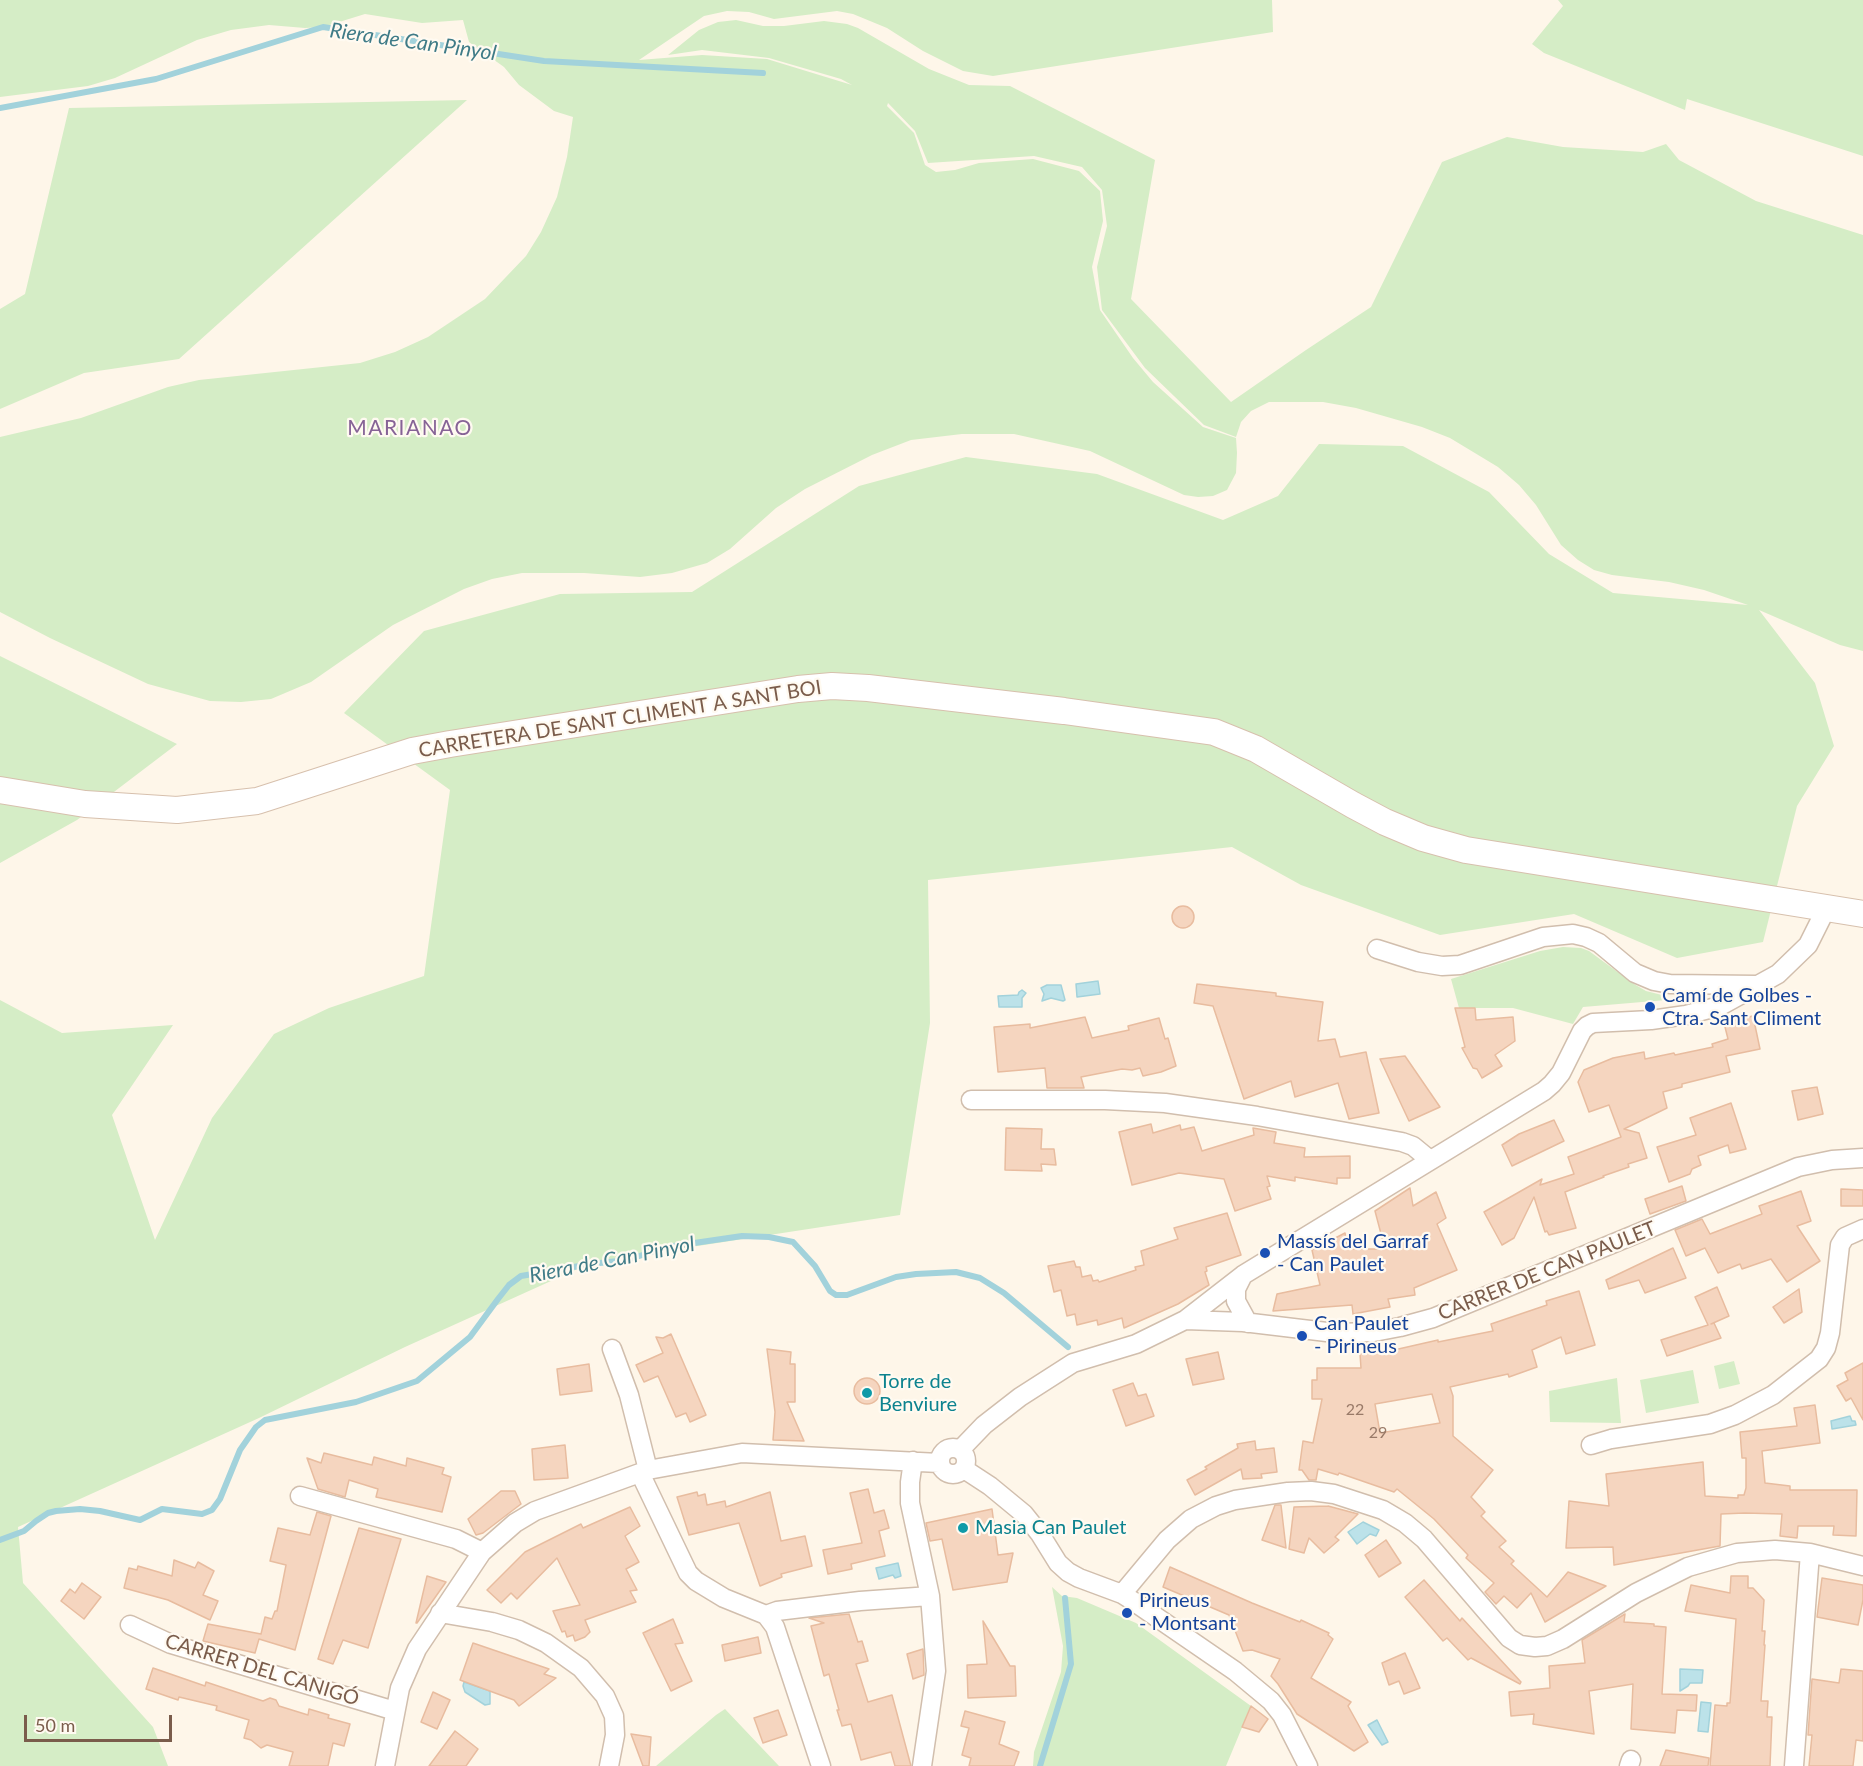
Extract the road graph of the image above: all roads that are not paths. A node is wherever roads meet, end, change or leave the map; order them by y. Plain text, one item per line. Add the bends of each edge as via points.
1 (0, 790) edge
2 (1826, 909) junction
3 (1863, 914) edge
4 (1377, 949) dead end
5 (1688, 984) junction
6 (1759, 985) junction
7 (1686, 1015) junction
8 (971, 1100) dead end
9 (1863, 1158) edge
10 (1430, 1160) junction
11 (1863, 1229) edge
12 (1243, 1275) junction
13 (1185, 1320) junction
14 (1248, 1323) junction
15 (612, 1349) dead end
16 (1591, 1445) dead end
17 (960, 1450) junction
18 (913, 1461) junction
19 (939, 1462) junction
20 (964, 1469) junction
21 (644, 1472) junction
22 (300, 1496) dead end
23 (482, 1552) junction
24 (1810, 1553) junction
25 (1863, 1566) edge
26 (1122, 1594) junction
27 (930, 1596) junction
28 (440, 1613) junction
29 (766, 1615) junction
30 (130, 1625) dead end
31 (395, 1711) junction
32 (386, 1766) edge
33 (609, 1766) edge
34 (821, 1766) edge
35 (922, 1766) edge
36 (1308, 1766) edge
37 (1794, 1766) edge

1 - 2 street, CARRETERA DE SANT CLIMENT A SANT BOI via 85,804 177,810 257,801 412,751 798,689 867,688 1214,732 1256,749 1377,818 1422,838 1466,850
2 - 3 street, CARRETERA DE SANT CLIMENT A SANT BOI
2 - 6 street via 1808,945 1778,974
4 - 5 street via 1434,965 1461,965 1543,937 1573,934 1599,943 1635,972 1654,981
5 - 6 street
5 - 7 street
6 - 7 street via 1720,1006
7 - 10 street, CARRER DE CAN PAULET via 1587,1026 1552,1084
8 - 10 street via 1165,1103 1402,1142
9 - 14 street, CARRER DE CAN PAULET via 1798,1167 1411,1324 1374,1332 1335,1333
10 - 12 street, CARRER DE CAN PAULET
11 - 16 street via 1845,1237 1840,1245 1830,1333 1819,1359 1773,1395 1735,1415 1710,1424
12 - 13 street, CARRER DE CAN PAULET
12 - 14 street via 1236,1289 1236,1301
13 - 14 street, CARRER DE CAN PAULET
13 - 17 street, CARRER DE CAN PAULET via 1136,1344 1073,1363 1020,1397
15 - 21 street via 629,1395
17 - 19 street via 947,1449
17 - 20 street via 966,1461
18 - 19 street
18 - 21 street via 742,1453
18 - 27 street via 910,1503
19 - 20 street via 948,1474
20 - 26 street via 1024,1514 1068,1572
21 - 23 street via 536,1511 515,1523
21 - 29 street via 688,1573 704,1588
22 - 23 street via 456,1539
23 - 28 street
24 - 25 street
24 - 26 street via 1737,1553 1688,1568 1636,1593 1563,1639 1535,1647 1520,1645 1509,1638 1406,1523 1383,1510 1334,1494 1288,1492 1235,1500 1191,1519 1167,1540
24 - 37 street
26 - 36 street via 1271,1701
27 - 29 street via 848,1602
27 - 35 street via 936,1671
28 - 31 street via 408,1666
28 - 33 street via 519,1630 546,1643 581,1668 615,1716
29 - 34 street via 776,1627
30 - 31 street, CARRER DEL CANIGÓ via 171,1644
31 - 32 street

